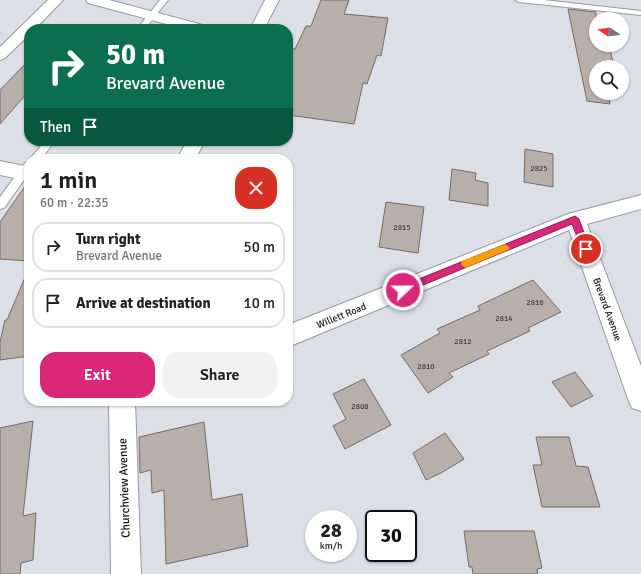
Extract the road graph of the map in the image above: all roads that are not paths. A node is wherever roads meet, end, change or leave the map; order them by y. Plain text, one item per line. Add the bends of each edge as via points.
1 (56, 0) edge
2 (93, 0) edge
3 (164, 0) edge
4 (272, 0) edge
5 (519, 0) edge
6 (641, 13) edge
7 (151, 16) junction
8 (32, 24) edge
9 (144, 24) edge
10 (182, 24) edge
11 (260, 24) edge
12 (24, 31) edge
13 (0, 55) edge
14 (46, 146) edge
15 (39, 154) edge
16 (0, 168) edge
17 (24, 171) edge
18 (24, 175) edge
19 (641, 202) edge
20 (0, 206) edge
21 (575, 219) junction
22 (293, 334) edge
23 (641, 399) edge
24 (124, 406) edge
25 (126, 574) edge

1 - 8 street
2 - 7 street
3 - 7 lane
4 - 11 street
5 - 6 lane
7 - 9 lane
7 - 10 street
12 - 13 street
14 - 15 lane
16 - 17 street
18 - 20 lane
19 - 21 street, Willett Road
21 - 22 street, Willett Road
21 - 23 street, Brevard Avenue
24 - 25 street, Churchview Avenue

